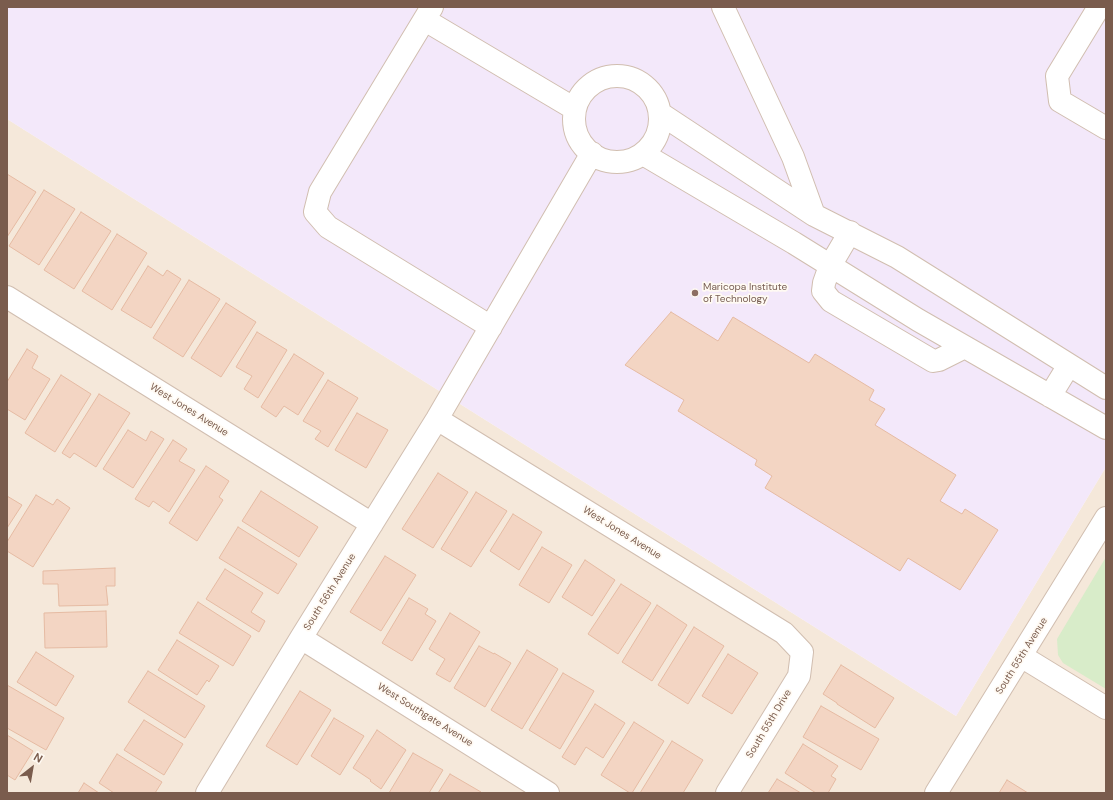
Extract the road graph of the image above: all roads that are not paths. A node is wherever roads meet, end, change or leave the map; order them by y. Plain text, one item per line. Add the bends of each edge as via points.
1 (723, 7) edge
2 (1099, 7) edge
3 (428, 13) edge
4 (575, 109) junction
5 (661, 114) junction
6 (1106, 128) edge
7 (592, 153) junction
8 (643, 154) junction
9 (814, 215) junction
10 (850, 232) junction
11 (830, 266) junction
12 (7, 297) edge
13 (491, 327) junction
14 (965, 347) junction
15 (1069, 365) junction
16 (1106, 388) edge
17 (1050, 396) junction
18 (437, 419) junction
19 (1106, 428) edge
20 (1106, 518) edge
21 (372, 524) junction
22 (301, 638) junction
23 (802, 652) joint
24 (1021, 656) junction
25 (1106, 708) edge
26 (207, 793) edge
27 (548, 793) edge
28 (727, 793) edge
29 (936, 793) edge

1 - 9 street via 793,157
2 - 6 street via 1057,76 1060,101
3 - 4 street
3 - 13 street via 320,192 315,212 328,227
4 - 5 street via 580,96 589,86 600,79 613,76 639,81 650,90
4 - 7 street via 574,124 579,138
5 - 8 street via 660,129 653,143
5 - 9 street
7 - 8 street via 615,162 630,160
7 - 13 street, South 56th Avenue
8 - 11 street
9 - 10 street
10 - 11 street
10 - 15 street via 897,257
11 - 14 street
11 - 14 street via 823,291 831,301 933,361
12 - 21 street, West Jones Avenue
13 - 18 street, South 56th Avenue
14 - 17 street
15 - 16 street
15 - 17 street
17 - 19 street
18 - 21 street, South 56th Avenue
18 - 23 street, West Jones Avenue via 784,633
20 - 24 street, South 55th Avenue
21 - 22 street, South 56th Avenue
22 - 26 street, South 56th Avenue
22 - 27 street, West Southgate Avenue
23 - 28 street, South 55th Drive via 799,676
24 - 25 street
24 - 29 street, South 55th Avenue

